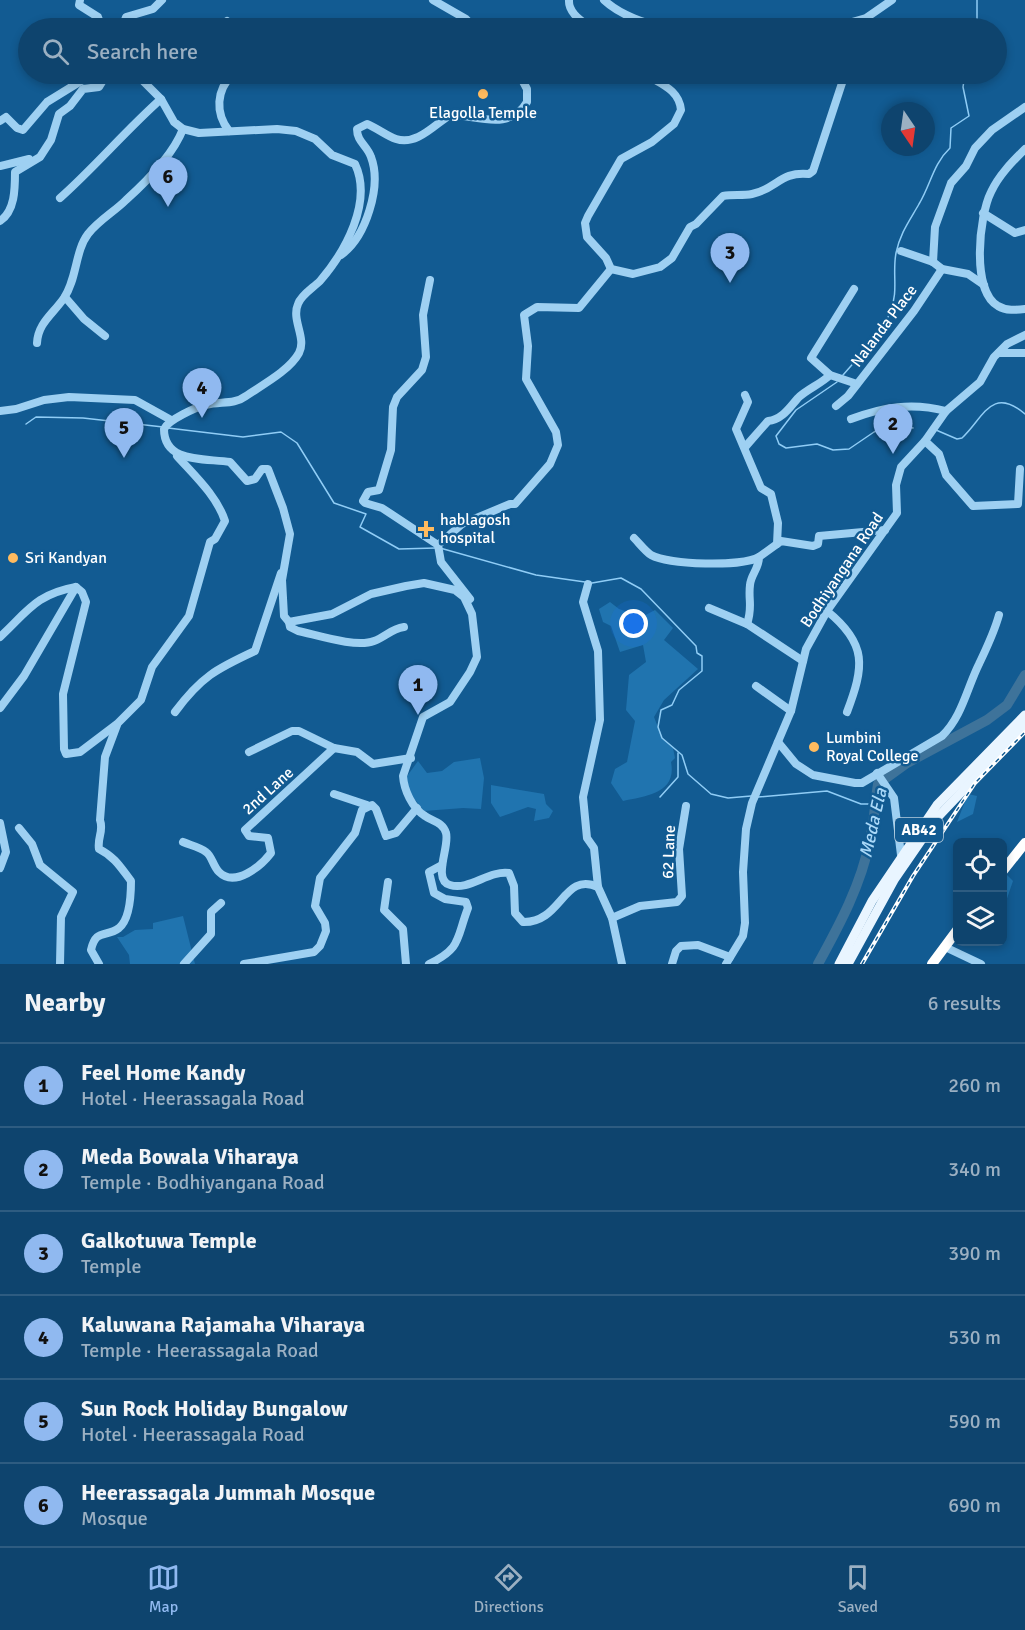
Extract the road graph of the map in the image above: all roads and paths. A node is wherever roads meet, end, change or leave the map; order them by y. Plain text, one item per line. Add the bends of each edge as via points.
1 (80, 0) edge
2 (162, 0) edge
3 (434, 0) edge
4 (569, 0) edge
5 (604, 0) edge
6 (892, 0) edge
7 (98, 18) edge
8 (126, 18) edge
9 (464, 18) edge
10 (579, 18) edge
11 (637, 18) edge
12 (866, 18) edge
13 (76, 84) edge
14 (101, 84) edge
15 (146, 84) edge
16 (226, 84) edge
17 (524, 84) edge
18 (662, 84) edge
19 (841, 84) edge
20 (161, 99) junction
21 (1025, 107) edge
22 (0, 122) edge
23 (183, 129) junction
24 (229, 131) junction
25 (1025, 149) edge
26 (40, 157) junction
27 (0, 166) edge
28 (60, 198) dead end
29 (983, 213) junction
30 (0, 221) edge
31 (1025, 230) edge
32 (901, 251) dead end
33 (337, 257) junction
34 (933, 262) junction
35 (611, 268) junction
36 (942, 269) junction
37 (430, 280) dead end
38 (984, 285) junction
39 (854, 290) dead end
40 (65, 297) junction
41 (1025, 309) edge
42 (1025, 335) edge
43 (105, 336) dead end
44 (37, 343) dead end
45 (999, 353) junction
46 (1025, 353) edge
47 (830, 375) junction
48 (857, 384) junction
49 (745, 395) dead end
50 (836, 406) dead end
51 (0, 411) edge
52 (946, 411) junction
53 (851, 419) dead end
54 (167, 424) junction
55 (926, 441) junction
56 (746, 446) junction
57 (170, 447) junction
58 (1020, 469) dead end
59 (885, 530) junction
60 (634, 538) dead end
61 (777, 544) junction
62 (438, 545) junction
63 (759, 557) junction
64 (284, 569) junction
65 (588, 584) dead end
66 (76, 587) junction
67 (709, 608) dead end
68 (827, 611) junction
69 (999, 615) dead end
70 (289, 622) junction
71 (747, 624) junction
72 (404, 627) dead end
73 (0, 637) edge
74 (477, 657) junction
75 (802, 660) junction
76 (756, 686) dead end
77 (0, 708) edge
78 (791, 711) junction
79 (175, 712) dead end
80 (847, 712) dead end
81 (1025, 714) edge
82 (117, 724) junction
83 (1025, 725) edge
84 (778, 742) junction
85 (334, 748) junction
86 (249, 752) dead end
87 (411, 758) junction
88 (879, 775) junction
89 (334, 794) dead end
90 (367, 805) junction
91 (686, 806) dead end
92 (417, 808) junction
93 (0, 823) edge
94 (19, 828) dead end
95 (183, 842) dead end
96 (1025, 843) edge
97 (901, 855) junction
98 (442, 865) junction
99 (1007, 866) edge
100 (0, 868) edge
101 (388, 882) dead end
102 (598, 887) junction
103 (221, 903) dead end
104 (612, 918) junction
105 (953, 935) edge
106 (945, 947) junction
107 (728, 961) edge
108 (60, 964) edge
109 (99, 964) edge
110 (184, 964) edge
111 (244, 964) edge
112 (406, 964) edge
113 (429, 964) edge
114 (622, 964) edge
115 (672, 964) edge
116 (839, 964) edge
117 (849, 964) edge
118 (932, 964) edge
119 (981, 964) edge

1 - 7 street via 79,5
2 - 8 street via 153,9
3 - 9 street
4 - 10 street
5 - 11 street
6 - 12 street
13 - 22 street via 47,102 23,130 10,118
14 - 26 street via 83,89 59,114 51,140
15 - 20 street
16 - 24 street via 220,94 219,108
17 - 33 street via 527,102 514,116 500,121 450,115 428,133 409,140 396,139 367,124 357,129 357,137 371,156 373,201 352,245
18 - 35 street via 677,96 681,110 674,124 621,159 585,223 587,237
19 - 35 street via 817,163 809,174 793,172 750,195 723,196 690,227 672,258 660,267 633,274
20 - 23 street via 174,122
20 - 28 street via 99,164
21 - 34 street via 992,130 951,183 935,227
23 - 24 street via 199,133
23 - 40 street via 172,150 126,201 86,236
24 - 33 street via 296,131 315,139 332,155 355,164 361,178 361,200 353,227
25 - 29 street via 998,179
26 - 27 street
26 - 30 street via 15,172 15,196 6,217
29 - 31 street via 1015,233
29 - 38 street via 979,244
32 - 34 street
33 - 54 street via 298,301 295,313 301,346 292,362 243,398 205,405
34 - 36 street
35 - 62 street via 579,308 537,308 524,315 528,346 526,379 556,432 558,445 550,464 515,504 462,524
36 - 38 street via 968,274
36 - 48 street, Nalanda Place
37 - 62 street via 423,315 426,357 422,370 397,397 391,450 379,490 368,492 363,501 382,508
38 - 41 street via 998,306
39 - 47 street, Nalanda Place via 811,358
40 - 43 street
40 - 44 street via 39,328
42 - 45 street, Bodhiyangana Road
45 - 46 street
45 - 52 street, Bodhiyangana Road via 980,382
47 - 48 street, Nalanda Place
47 - 56 street via 776,420 768,421
48 - 50 street
49 - 56 street via 748,402 736,429
51 - 54 street via 69,397 135,400
52 - 53 street via 925,406 894,407
52 - 55 street, Bodhiyangana Road
54 - 57 street
55 - 58 street via 939,454 946,475 973,506 1018,504
55 - 59 street, Bodhiyangana Road via 901,467 896,485 897,513
56 - 61 street via 761,488 771,494 778,524
57 - 64 street via 188,459 230,462 247,481 268,469 290,534
57 - 82 street via 195,473 225,521 210,542 189,616 152,667 141,700
59 - 61 street via 819,536 818,544 813,546 781,541
59 - 68 street, Bodhiyangana Road
60 - 63 street via 651,555 678,563 744,563
61 - 63 street
62 - 74 street via 441,562 471,599 476,617
63 - 71 street via 759,567 749,586 752,608
64 - 70 street via 283,608
64 - 79 street via 255,651 216,669 194,687
65 - 102 street via 583,602 598,651 600,720 583,797
66 - 73 street via 26,609
66 - 77 street via 24,676
66 - 82 street via 86,602 63,694 64,752 81,752
67 - 71 street
68 - 75 street, Bodhiyangana Road
68 - 80 street via 856,640 860,670
69 - 88 street via 991,644 950,728
70 - 72 street via 298,631 360,644
70 - 74 street via 309,621 343,611 371,594 387,590 424,583 443,586 455,590 468,603
71 - 75 street
74 - 87 street via 450,702 423,717
75 - 78 street, Bodhiyangana Road
76 - 78 street
78 - 84 street, Bodhiyangana Road
81 - 97 main road, AB42 via 938,805
82 - 109 street via 105,757 102,825 97,841 99,849 118,861 131,887 125,920 119,928 93,940 91,950
83 - 117 main road, AB42 via 936,819 894,880
84 - 88 street via 796,764 813,775 855,783
84 - 107 street, Bodhiyangana Road via 752,803 746,829 745,923 743,936
85 - 86 street via 292,731
85 - 87 street via 357,752 372,764
85 - 95 street, 2nd Lane via 245,830 249,836 268,838 271,846 271,853 258,867 237,877 220,873 206,852
87 - 92 street via 404,771 404,785
88 - 97 street via 897,810
89 - 90 street
90 - 92 street via 376,809 386,836 396,833
90 - 111 street via 355,832 320,878 315,906 326,931 320,946 314,952
91 - 104 street, 62 Lane via 679,849 682,896 677,902 640,906
92 - 98 street via 443,826 446,833
93 - 100 street via 6,852
94 - 108 street via 32,844 40,865 73,892 61,917
96 - 99 highway
97 - 116 main road, AB42
98 - 102 street via 449,885 458,886 493,873 509,873 514,886 514,914 523,922 548,916 569,890 590,883
98 - 113 street via 429,872 434,893 466,902 468,908 453,950
101 - 112 street via 384,910 403,929
102 - 104 street
103 - 110 street via 211,912 211,934
104 - 114 street
105 - 106 highway
106 - 118 highway
106 - 119 street
107 - 115 street via 698,945 681,946

